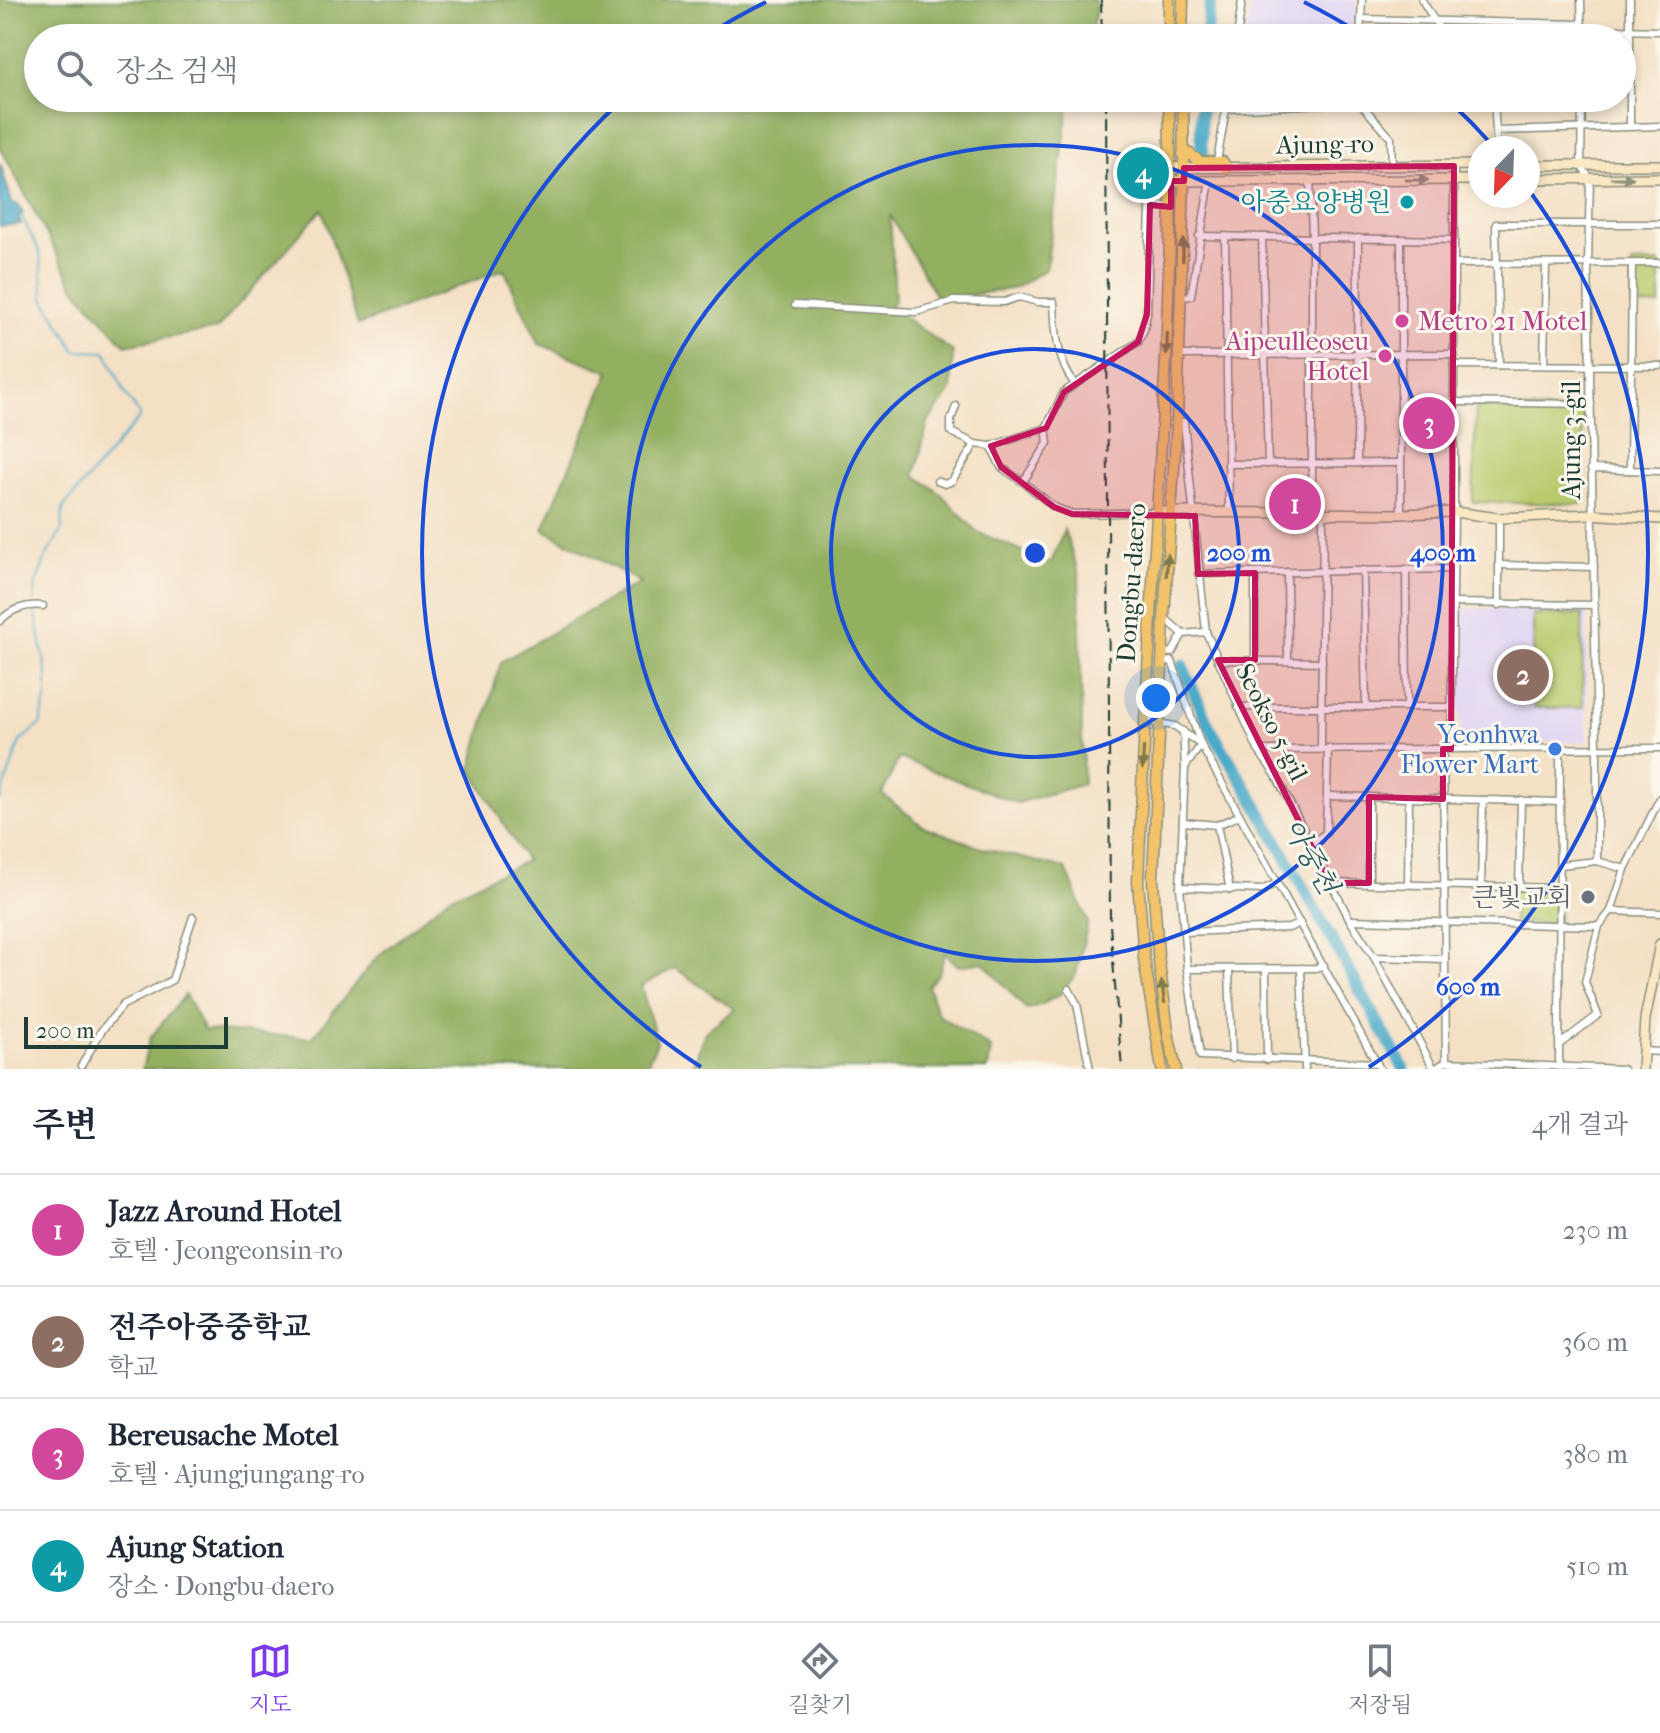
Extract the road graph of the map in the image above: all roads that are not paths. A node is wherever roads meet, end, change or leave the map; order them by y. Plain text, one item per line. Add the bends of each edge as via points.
1 (1169, 0) edge
2 (1183, 0) edge
3 (1242, 0) edge
4 (1362, 0) edge
5 (1422, 0) edge
6 (1581, 0) edge
7 (1630, 0) edge
8 (1361, 19) junction
9 (1434, 21) junction
10 (1169, 24) edge
11 (1182, 24) edge
12 (1239, 24) edge
13 (1361, 24) edge
14 (1436, 24) edge
15 (1522, 24) edge
16 (1581, 24) edge
17 (1630, 24) edge
18 (1636, 30) edge
19 (1660, 31) edge
20 (1169, 112) edge
21 (1183, 112) edge
22 (1225, 112) edge
23 (1370, 112) edge
24 (1495, 112) edge
25 (1582, 112) edge
26 (1630, 112) edge
27 (1630, 126) junction
28 (1660, 126) edge
29 (1581, 127) junction
30 (1497, 131) junction
31 (1497, 136) edge
32 (1183, 154) junction
33 (1217, 161) junction
34 (1392, 165) junction
35 (1468, 165) edge
36 (1540, 165) edge
37 (1660, 165) edge
38 (1454, 166) junction
39 (1581, 166) junction
40 (1170, 168) junction
41 (1184, 168) junction
42 (1227, 168) junction
43 (1590, 178) junction
44 (1660, 178) edge
45 (1310, 179) junction
46 (1540, 179) edge
47 (1213, 180) junction
48 (1454, 180) junction
49 (1468, 180) edge
50 (1171, 181) junction
51 (1184, 181) junction
52 (1171, 207) junction
53 (1660, 224) edge
54 (1590, 225) junction
55 (1199, 236) junction
56 (1225, 236) junction
57 (1262, 237) junction
58 (1312, 237) junction
59 (1358, 238) junction
60 (1401, 239) junction
61 (1454, 240) junction
62 (1660, 263) edge
63 (1454, 264) junction
64 (1497, 264) junction
65 (1546, 264) junction
66 (1588, 264) junction
67 (1632, 264) junction
68 (1182, 297) junction
69 (795, 305) dead end
70 (1228, 354) junction
71 (1265, 354) junction
72 (1313, 354) junction
73 (1358, 354) junction
74 (1401, 354) junction
75 (1454, 354) junction
76 (1179, 355) junction
77 (1632, 364) junction
78 (1454, 365) junction
79 (1499, 365) junction
80 (1544, 365) junction
81 (1591, 366) junction
82 (1660, 366) edge
83 (1075, 384) junction
84 (1453, 402) junction
85 (1591, 404) junction
86 (956, 406) dead end
87 (1177, 422) junction
88 (1046, 428) junction
89 (975, 444) junction
90 (991, 446) junction
91 (1313, 463) junction
92 (1357, 463) junction
93 (1401, 463) junction
94 (1228, 464) junction
95 (1268, 464) junction
96 (1591, 469) junction
97 (1630, 470) junction
98 (1660, 471) edge
99 (937, 481) dead end
100 (1023, 482) junction
101 (1158, 512) junction
102 (1312, 512) junction
103 (1454, 512) junction
104 (1171, 513) junction
105 (1194, 513) junction
106 (1229, 513) junction
107 (1323, 513) junction
108 (1401, 514) junction
109 (1591, 514) junction
110 (1499, 518) junction
111 (1660, 519) edge
112 (1499, 565) junction
113 (1594, 567) junction
114 (1406, 569) junction
115 (1452, 569) junction
116 (1363, 570) junction
117 (1322, 571) junction
118 (1287, 572) junction
119 (1255, 573) junction
120 (1198, 574) junction
121 (1452, 603) junction
122 (41, 605) dead end
123 (1499, 605) junction
124 (1595, 605) junction
125 (1164, 617) junction
126 (0, 621) edge
127 (1206, 632) junction
128 (1183, 634) junction
129 (1167, 657) junction
130 (1218, 660) junction
131 (1255, 660) junction
132 (1288, 661) junction
133 (1322, 662) junction
134 (1238, 707) junction
135 (1321, 707) junction
136 (1366, 707) junction
137 (1407, 707) junction
138 (1451, 707) junction
139 (1145, 721) junction
140 (1160, 722) junction
141 (1183, 730) junction
142 (1201, 745) junction
143 (1324, 748) junction
144 (1597, 748) junction
145 (1660, 748) edge
146 (1447, 749) junction
147 (1560, 749) junction
148 (1258, 750) junction
149 (1185, 767) junction
150 (1327, 796) junction
151 (1369, 797) junction
152 (1409, 798) junction
153 (1660, 798) edge
154 (1443, 799) junction
155 (1483, 800) junction
156 (1521, 800) junction
157 (1560, 802) junction
158 (1238, 816) junction
159 (1183, 822) junction
160 (1217, 825) junction
161 (1312, 843) junction
162 (1597, 861) junction
163 (1560, 865) junction
164 (1625, 869) junction
165 (1277, 883) junction
166 (1330, 883) junction
167 (1369, 883) junction
168 (1408, 884) junction
169 (1444, 885) junction
170 (1481, 886) junction
171 (1180, 887) junction
172 (1519, 887) junction
173 (1561, 888) junction
174 (1230, 890) junction
175 (1611, 911) junction
176 (1660, 913) edge
177 (193, 917) dead end
178 (1350, 920) junction
179 (1300, 923) junction
180 (1445, 923) junction
181 (1560, 926) junction
182 (1599, 926) junction
183 (1184, 932) junction
184 (1660, 944) edge
185 (1374, 957) junction
186 (1445, 959) junction
187 (1324, 965) junction
188 (1301, 968) junction
189 (1187, 969) junction
190 (1229, 970) junction
191 (1266, 971) junction
192 (1069, 989) dead end
193 (1559, 1044) junction
194 (1643, 1051) junction
195 (1660, 1052) edge
196 (1232, 1059) junction
197 (1267, 1060) junction
198 (1446, 1062) junction
199 (1304, 1065) edge
200 (81, 1066) dead end
201 (1378, 1066) edge
202 (1559, 1067) junction
203 (1090, 1069) edge
204 (1162, 1069) edge
205 (1176, 1069) edge
206 (1434, 1069) edge
207 (1623, 1069) edge
208 (1642, 1069) edge

1 - 10 main road
2 - 11 main road
3 - 12 street
4 - 8 street
5 - 9 street
6 - 16 street
7 - 17 street
8 - 9 street
8 - 13 street
9 - 14 street
9 - 15 street
18 - 19 street
20 - 40 main road, Dongbu-daero
21 - 32 main road, Dongbu-daero
22 - 33 street
23 - 34 street via 1391,138
24 - 30 street
25 - 29 street
26 - 27 street
27 - 28 street
27 - 29 street
29 - 30 street
29 - 39 street
30 - 31 street
32 - 33 main road via 1200,162
32 - 41 main road, Dongbu-daero
33 - 42 main road
34 - 38 street, Ajung-ro
34 - 42 street, Ajung-ro
35 - 38 street, Ajung-ro
36 - 39 street
37 - 39 street
38 - 48 street
39 - 43 street
40 - 41 street, Ajung-ro
40 - 50 main road, Dongbu-daero
41 - 42 street, Ajung-ro
41 - 51 main road, Dongbu-daero
43 -> 44 street
43 - 46 street
43 - 54 street, Ajung 3-gil
45 - 47 street, Ajung-ro
45 -> 48 street, Ajung-ro
45 - 58 street, Ajung-ro
47 - 51 street, Ajung-ro
47 - 55 street
48 - 49 street, Ajung-ro
48 - 61 street
50 - 51 street, Ajung-ro
50 - 52 main road, Dongbu-daero
68 -> 51 main road, Dongbu-daero
52 - 83 street via 1150,205 1147,314 1138,342
52 -> 101 main road, Dongbu-daero
53 - 54 street
54 - 64 street via 1496,224
54 - 66 street, Ajung 3-gil
55 - 56 street
55 - 68 street via 1191,296
56 - 57 street
56 - 70 street
57 - 58 street
57 - 71 street
58 - 59 street
58 - 72 street, Ajung-ro
59 - 60 street
59 - 73 street
60 - 61 street
60 - 74 street
61 - 63 street
62 - 67 street
63 - 64 street
63 - 75 street
64 - 65 street
64 - 79 street
65 - 66 street
65 - 80 street, Ajung 3-gil
66 - 67 street
66 - 81 street, Ajung 3-gil
67 - 77 street
68 - 76 main road, Dongbu-daero
69 - 83 street via 916,312 954,301 1004,302 1019,297 1054,302 1066,374
70 - 71 street
70 - 76 street
70 - 94 street
71 - 72 street
71 - 95 street
72 - 73 street
72 - 91 street, Ajung-ro
73 - 74 street
73 - 92 street
74 - 75 street
74 - 93 street
75 - 78 street
76 - 87 main road, Dongbu-daero
77 - 81 street, Ajung 3-gil
77 - 82 street, Ajung 3-gil
77 - 97 street
78 - 79 street, Ajung 3-gil
78 - 84 street
79 - 80 street, Ajung 3-gil
80 - 81 street, Ajung 3-gil
81 - 85 street, Ajung 3-gil
83 - 88 street via 1064,392
84 - 85 street
84 - 103 street
85 - 96 street, Ajung 3-gil
86 - 89 street via 951,432
87 - 104 main road, Dongbu-daero
87 - 105 street, Seokso 5-gil via 1184,422
88 - 90 street
88 - 100 street via 1048,443
89 - 90 street
89 - 99 street via 952,481
90 - 100 street via 1001,467
91 - 92 street
91 - 95 street
91 - 102 street, Ajung-ro
92 - 93 street
93 - 108 street
94 - 95 street
94 - 106 street
96 - 97 street
96 - 109 street, Ajung 3-gil
97 - 98 street
100 - 101 street via 1072,514
101 - 104 street
101 - 139 main road, Dongbu-daero
102 - 106 street
102 - 107 street
103 - 108 street
103 - 110 street
103 - 115 street
104 - 105 street
125 -> 104 main road, Dongbu-daero
105 - 106 street
105 - 120 street, Seokso 5-gil
107 - 108 street
107 - 117 street
109 - 110 street
109 - 111 street
109 - 113 street, Ajung 3-gil
110 - 112 street
112 - 113 street
112 - 123 street
113 - 124 street, Ajung 3-gil
114 - 115 street
114 - 116 street
114 - 137 street
115 - 121 street
116 - 117 street
116 - 136 street
117 - 118 street
117 - 133 street
118 - 119 street
118 - 132 street
119 - 120 street
119 - 131 street
120 - 127 street, Seokso 5-gil
121 - 123 street
121 - 138 street
122 - 126 street via 29,605
123 - 124 street
124 - 144 street, Ajung 3-gil
125 - 128 street
125 - 129 main road, Dongbu-daero
127 - 128 street
127 - 130 street, Seokso 5-gil
128 - 129 street
129 - 140 main road, Dongbu-daero
129 - 142 street
130 - 131 street
130 - 134 street, Seokso 5-gil
131 - 132 street
132 - 133 street
133 - 135 street
134 - 135 street
134 - 148 street, Seokso 5-gil
135 - 136 street
135 - 143 street
136 - 137 street
137 - 138 street
138 - 146 street
139 - 140 street
139 -> 204 main road, Dongbu-daero via 1138,882
140 - 141 street
205 -> 140 main road, Dongbu-daero via 1158,955 1153,879
141 - 142 street
141 - 149 street
142 - 149 street
142 - 158 street
143 - 146 street
143 - 148 street
143 - 150 street
144 - 145 street
144 - 147 street
144 - 162 street, Ajung 3-gil
146 - 147 street
146 - 154 street
147 - 157 street
148 - 161 street, Seokso 5-gil
149 - 159 street
150 - 151 street
150 - 161 street via 1326,833
151 - 152 street
151 - 167 street
152 - 154 street
152 - 168 street
153 - 164 street
154 - 155 street
154 - 169 street
155 - 156 street
155 - 170 street
156 - 157 street
156 - 172 street
157 - 163 street
158 - 160 street
158 - 165 street
159 - 160 street
159 - 171 street
160 - 174 street
161 - 166 street, Seokso 5-gil
162 - 163 street
162 - 164 street
163 - 173 street
164 - 175 street
165 - 174 street via 1262,890
165 - 179 street
166 - 167 street
166 - 178 street, Seokso 5-gil
167 - 168 street
168 - 169 street
169 - 170 street
169 - 180 street
170 - 172 street
171 - 174 street
171 - 183 street
172 - 173 street
173 - 181 street
175 - 176 street
175 - 182 street
177 - 200 street via 172,980 123,1005
178 - 180 street
178 - 185 street, Seokso 5-gil
179 - 183 street via 1289,928
179 - 187 street
180 - 181 street
180 - 186 street
181 - 182 street
181 - 193 street
182 - 193 street via 1585,982 1598,1015
183 - 189 street
184 - 194 street
185 - 186 street
185 - 206 street, Seokso 5-gil
186 - 198 street
187 - 188 street
187 - 201 street
188 - 191 street
188 - 199 street
189 - 190 street
189 - 196 street via 1200,1056
190 - 191 street
190 - 196 street
191 - 197 street
192 - 203 street
193 - 202 street
194 - 195 street
194 - 208 street
196 - 197 street
197 - 199 street
198 - 202 street
198 - 206 street
199 - 201 street
202 - 207 street

